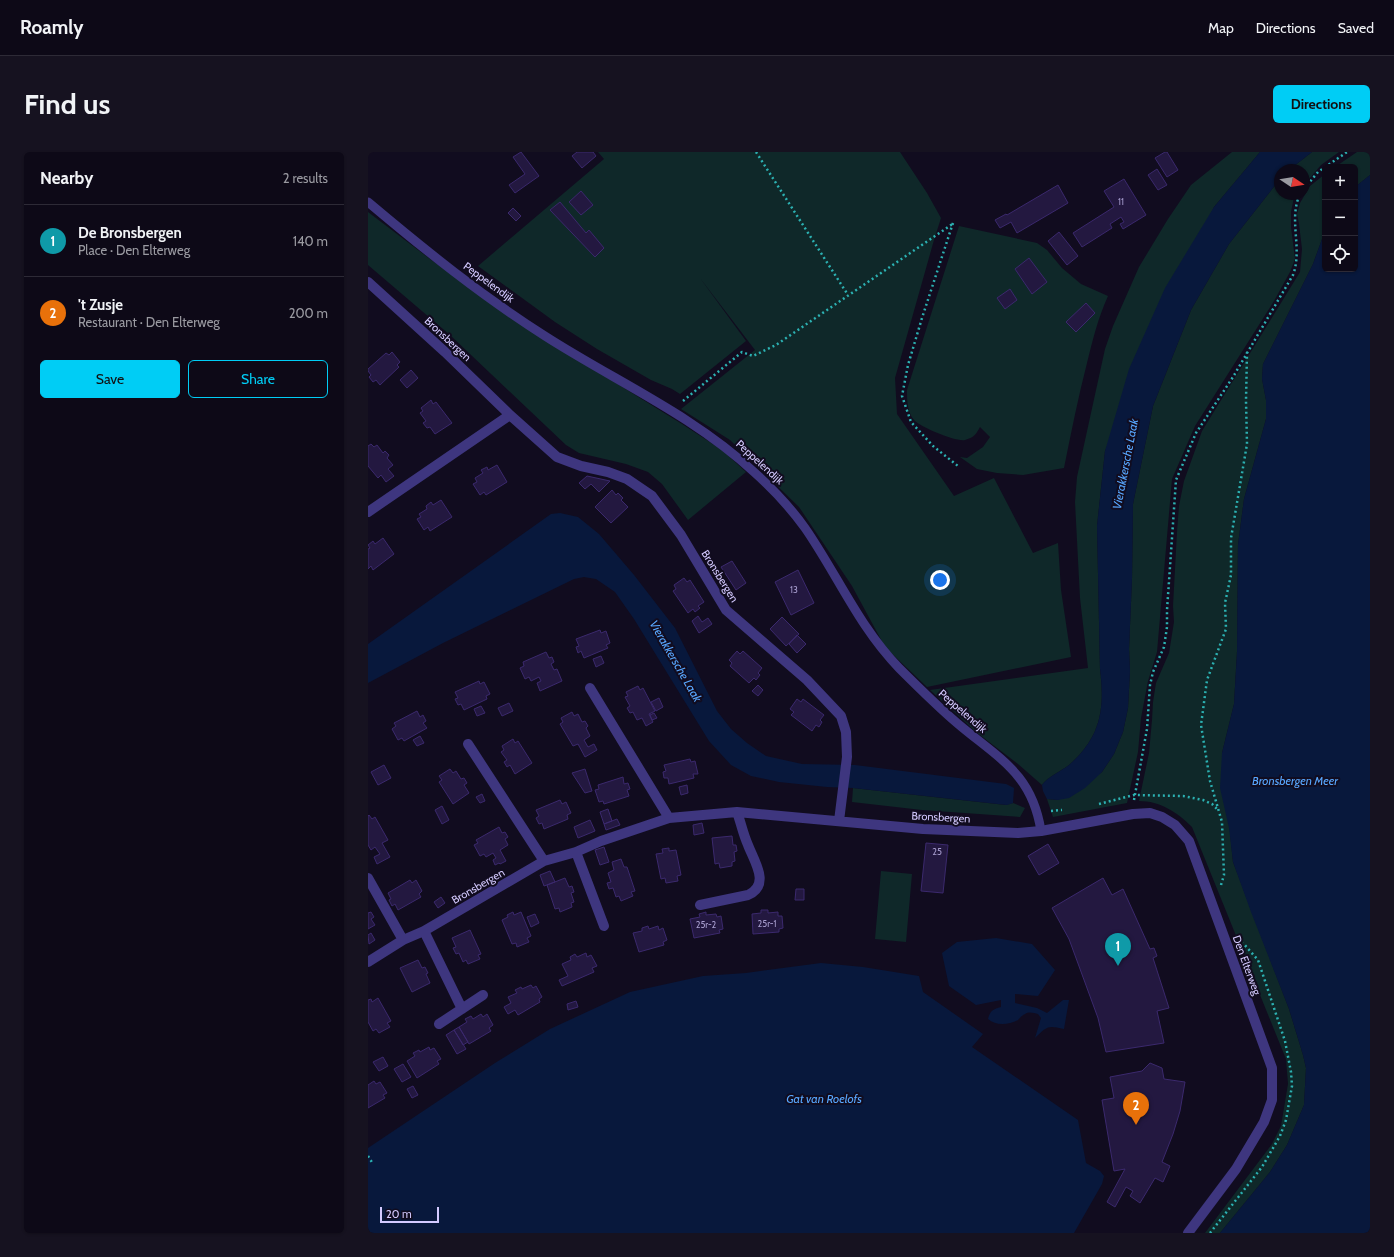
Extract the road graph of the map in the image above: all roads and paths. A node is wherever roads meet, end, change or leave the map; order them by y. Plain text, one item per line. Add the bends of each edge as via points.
1 (756, 152) edge
2 (1347, 152) edge
3 (1310, 182) edge
4 (1298, 200) edge
5 (368, 202) edge
6 (368, 282) edge
7 (848, 295) junction
8 (1247, 352) junction
9 (672, 411) junction
10 (510, 414) junction
11 (958, 466) dead end
12 (368, 512) edge
13 (590, 688) dead end
14 (468, 744) dead end
15 (1134, 795) junction
16 (1098, 804) dead end
17 (1068, 810) dead end
18 (737, 812) junction
19 (1037, 813) junction
20 (669, 818) junction
21 (839, 821) junction
22 (1041, 831) junction
23 (576, 852) junction
24 (544, 861) junction
25 (368, 878) edge
26 (700, 905) dead end
27 (604, 926) dead end
28 (424, 931) junction
29 (403, 940) junction
30 (368, 962) edge
31 (483, 995) dead end
32 (462, 1009) junction
33 (439, 1024) dead end
34 (368, 1156) edge
35 (373, 1164) dead end
36 (1188, 1233) edge

1 - 7 path
2 - 3 path via 1318,172
4 - 8 path via 1295,209 1298,252 1296,267
5 - 9 lane, Peppelendijk via 432,256 518,318
6 - 10 street, Bronsbergen
7 - 9 path via 763,352 753,356 742,352
7 - 11 path via 954,223 922,318 902,396 911,422 933,446
8 - 15 path via 1196,433 1176,480 1167,627 1164,647 1150,685 1147,729
8 - 15 path via 1247,444 1231,538 1231,575 1225,603 1226,629 1206,680 1201,725 1210,781 1218,810 1203,800 1183,796
9 - 19 lane, Peppelendijk via 726,446 780,496 804,527 866,628 884,652 955,722 1015,772 1024,783
10 - 12 street
10 - 21 street, Bronsbergen via 557,456 581,466 627,479 652,496 681,535 726,610 807,680 841,716 846,732 847,757
13 - 20 street
14 - 24 street
15 - 16 path
17 - 19 path
18 - 20 street, Bronsbergen
18 - 21 street, Bronsbergen
18 - 26 street via 758,869 758,886 748,895
19 - 22 lane, Peppelendijk
20 - 23 street, Bronsbergen
21 - 22 street, Bronsbergen via 923,829 1018,833
22 - 36 street, Den Elterweg via 1150,813 1174,825 1189,841 1272,1068 1272,1100 1264,1122 1236,1169
23 - 24 street, Bronsbergen
23 - 27 street
24 - 28 street, Bronsbergen
25 - 29 street
28 - 29 street, Bronsbergen
28 - 32 street
29 - 30 street, Bronsbergen
31 - 32 street
32 - 33 street
34 - 35 path

